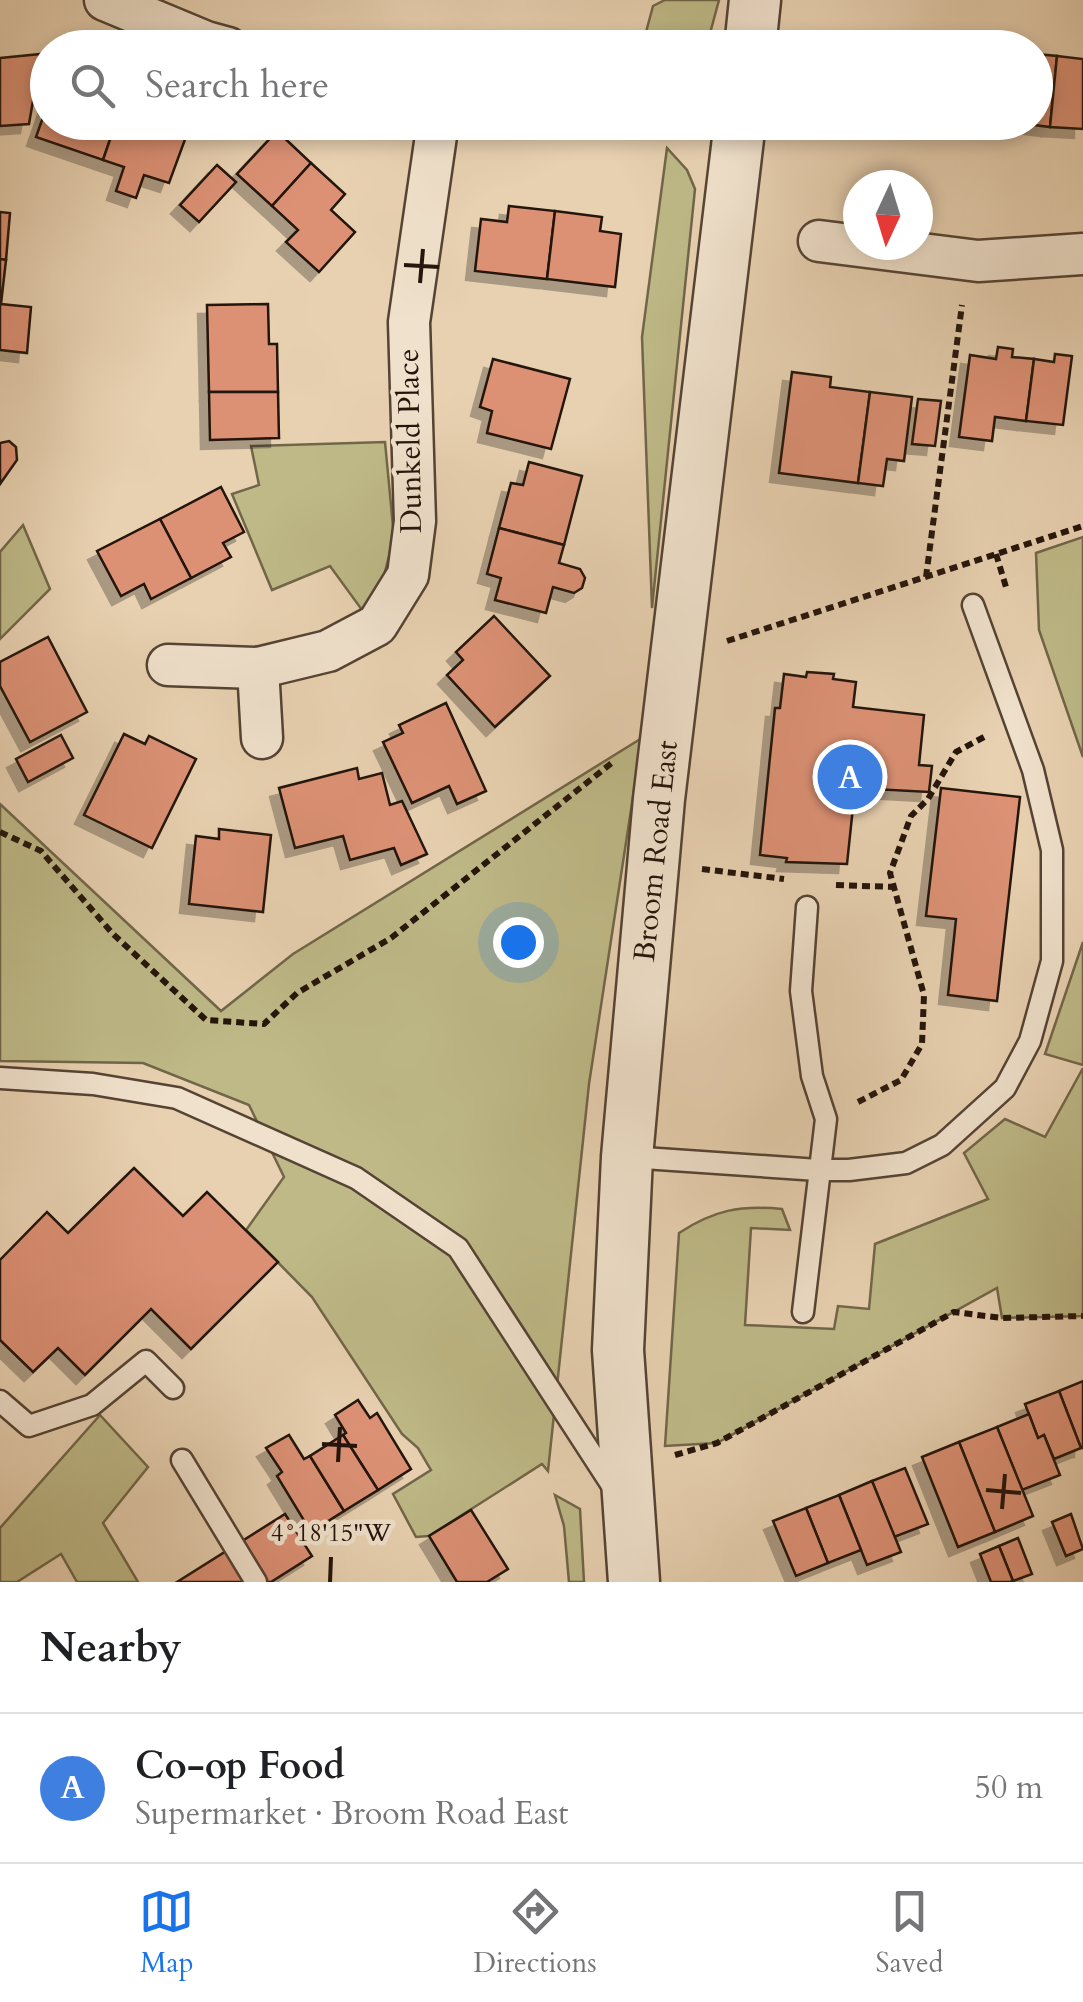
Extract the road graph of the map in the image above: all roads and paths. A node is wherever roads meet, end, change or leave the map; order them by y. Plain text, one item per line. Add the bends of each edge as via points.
1 (755, 0) edge
2 (120, 4) edge
3 (184, 30) edge
4 (752, 30) edge
5 (435, 140) edge
6 (738, 140) edge
7 (819, 241) dead end
8 (1083, 254) edge
9 (968, 261) junction
10 (1083, 526) edge
11 (926, 577) junction
12 (972, 605) dead end
13 (676, 657) junction
14 (168, 665) dead end
15 (258, 668) junction
16 (669, 718) junction
17 (1014, 721) junction
18 (262, 738) dead end
19 (0, 832) edge
20 (654, 864) junction
21 (789, 879) dead end
22 (821, 883) dead end
23 (895, 887) junction
24 (807, 907) dead end
25 (0, 1078) edge
26 (826, 1119) junction
27 (627, 1157) junction
28 (818, 1170) junction
29 (803, 1312) dead end
30 (1083, 1316) edge
31 (173, 1388) dead end
32 (0, 1401) edge
33 (182, 1460) dead end
34 (628, 1491) junction
35 (256, 1582) edge
36 (634, 1582) edge

1 - 4 street
2 - 3 street
5 - 15 street, Dunkeld Place via 409,322 415,520 408,574 377,625 328,651
6 - 13 street, Broom Road East
7 - 9 street
8 - 9 street
9 - 11 path
10 - 11 path
11 - 13 path
12 - 17 lane
13 - 16 street, Broom Road East
14 - 15 street, Dunkeld Place
15 - 18 street
16 - 19 path via 390,938 297,993 264,1024 206,1020 114,934 41,851
16 - 20 street, Broom Road East
17 - 23 path via 956,752 911,816 890,873
17 - 28 lane via 1052,850 1052,961 1030,1041 1005,1088 942,1145 906,1163
20 - 21 path
20 - 27 street, Broom Road East
22 - 23 path
23 - 26 path via 924,994 922,1044 901,1080
24 - 26 lane via 801,991 812,1076
25 - 34 lane via 177,1098 356,1178 458,1248
26 - 28 lane
27 - 28 lane
27 - 34 street, Broom Road East via 618,1350
28 - 29 lane
30 - 34 path via 954,1312
31 - 32 lane via 146,1360 92,1406 28,1426
33 - 35 lane
34 - 36 street, Broom Road East

